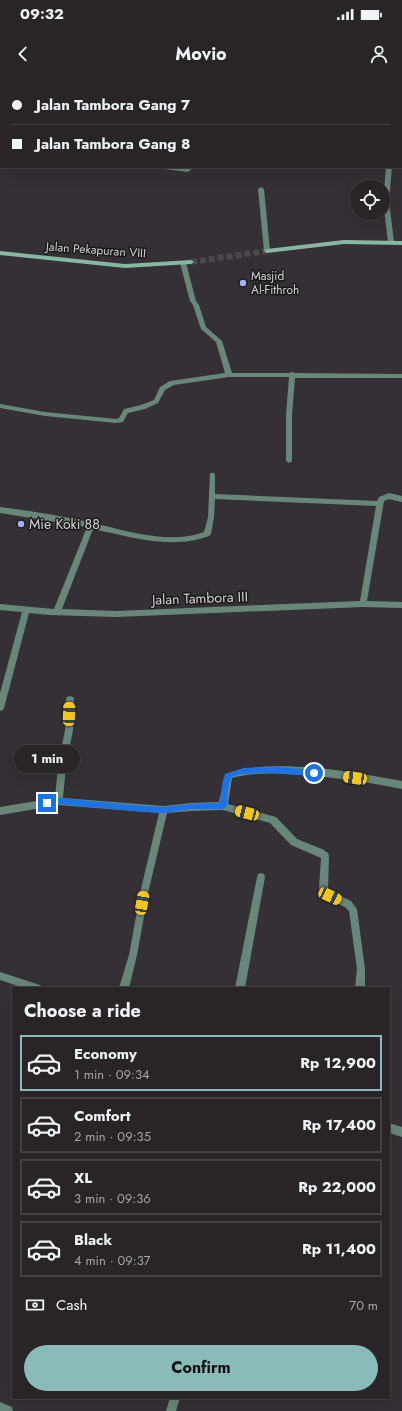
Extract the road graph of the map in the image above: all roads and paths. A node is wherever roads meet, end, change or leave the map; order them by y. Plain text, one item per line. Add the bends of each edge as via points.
1 (172, 168) edge
2 (190, 168) edge
3 (389, 168) edge
4 (261, 189) dead end
5 (391, 242) junction
6 (402, 243) edge
7 (0, 253) edge
8 (191, 262) tunnel mouth
9 (183, 263) junction
10 (292, 374) junction
11 (229, 375) junction
12 (402, 376) edge
13 (0, 406) edge
14 (289, 461) dead end
15 (212, 475) dead end
16 (212, 496) junction
17 (402, 499) edge
18 (381, 504) junction
19 (0, 510) edge
20 (91, 525) junction
21 (363, 604) junction
22 (402, 605) edge
23 (0, 607) edge
24 (26, 610) junction
25 (57, 612) junction
26 (70, 699) dead end
27 (0, 708) edge
28 (402, 785) edge
29 (59, 801) junction
30 (223, 806) junction
31 (0, 810) edge
32 (164, 810) junction
33 (261, 876) dead end
34 (0, 976) edge
35 (34, 987) edge
36 (124, 987) edge
37 (240, 987) edge
38 (360, 987) edge
39 (390, 1128) edge
40 (402, 1132) edge
41 (176, 1399) edge
42 (0, 1407) edge
43 (8, 1411) edge
44 (171, 1411) edge

1 - 2 street
3 - 5 street via 386,201
4 - 5 street via 267,251 344,242
5 - 6 street
7 - 9 street, Jalan Pekapuran VIII via 125,266
8 - 9 street, Jalan Pekapuran VIII
9 - 11 street via 203,328 219,342
10 - 11 street
10 - 12 street
10 - 14 street
11 - 13 street via 172,383 162,389 156,401 126,411 121,420 116,421 45,414
15 - 16 street
16 - 18 street
16 - 20 street via 207,534 202,537 170,540
17 - 18 street via 386,496 381,499
18 - 21 street
19 - 20 street
20 - 25 street
21 - 22 street, Jalan Tambora III
21 - 25 street, Jalan Tambora III via 116,614
23 - 24 street, Jalan Tambora III
24 - 25 street, Jalan Tambora III
24 - 27 street
26 - 29 street via 69,730
28 - 30 street via 326,774 276,770 243,771 228,776
29 - 31 street
29 - 32 street
30 - 32 street via 191,806
30 - 38 street via 273,820 294,842 325,856 325,893 353,909 361,969
32 - 36 street
33 - 37 street
34 - 35 street
39 - 40 street
41 - 44 street
42 - 43 street

